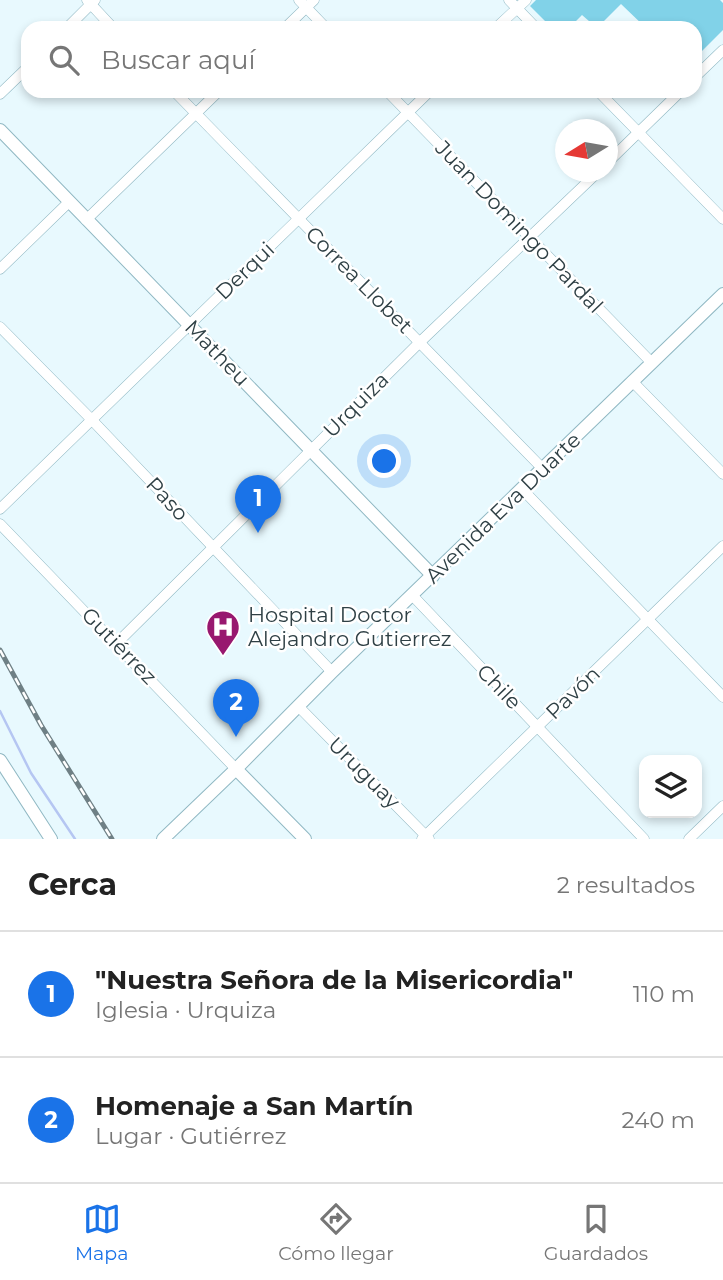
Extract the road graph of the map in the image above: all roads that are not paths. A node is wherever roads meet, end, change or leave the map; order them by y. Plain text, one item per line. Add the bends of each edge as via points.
1 (509, 0) edge
2 (526, 0) edge
3 (91, 2) edge
4 (306, 3) edge
5 (517, 9) junction
6 (73, 21) edge
7 (107, 21) edge
8 (291, 21) edge
9 (320, 21) edge
10 (504, 21) edge
11 (529, 21) edge
12 (723, 50) edge
13 (702, 70) edge
14 (21, 73) edge
15 (0, 94) edge
16 (181, 98) edge
17 (212, 98) edge
18 (394, 98) edge
19 (422, 98) edge
20 (605, 98) edge
21 (674, 98) edge
22 (407, 112) junction
23 (196, 113) junction
24 (0, 130) edge
25 (639, 133) junction
26 (618, 152) edge
27 (588, 182) edge
28 (69, 202) junction
29 (299, 219) junction
30 (723, 219) edge
31 (86, 220) junction
32 (529, 238) junction
33 (0, 269) edge
34 (723, 294) edge
35 (190, 325) junction
36 (0, 327) edge
37 (419, 342) junction
38 (651, 362) junction
39 (632, 381) junction
40 (92, 420) junction
41 (311, 449) junction
42 (543, 469) junction
43 (723, 474) edge
44 (522, 489) junction
45 (0, 509) edge
46 (0, 524) edge
47 (723, 546) edge
48 (212, 547) junction
49 (433, 576) junction
50 (412, 595) junction
51 (648, 620) junction
52 (117, 643) junction
53 (332, 672) junction
54 (723, 697) edge
55 (298, 706) junction
56 (538, 727) junction
57 (1, 767) edge
58 (236, 769) junction
59 (723, 806) edge
60 (426, 838) edge
61 (51, 839) edge
62 (163, 839) edge
63 (305, 839) edge
64 (644, 839) edge
65 (689, 839) edge

1 - 5 street
2 - 5 street
3 - 6 street
3 - 7 street
4 - 8 street
4 - 9 street
5 - 10 street
5 - 11 street
12 - 13 street
14 - 15 street
16 - 23 street, Correa Llobet
17 - 23 street
18 - 22 street, Juan Domingo Pardal
19 - 22 street, Derqui
20 - 25 street
21 - 25 street
22 - 29 street, Derqui
22 - 32 street, Juan Domingo Pardal
23 - 29 street, Correa Llobet
23 - 31 street
24 - 28 main road, Matheu
25 - 26 street
25 - 30 street
27 - 32 street, Urquiza
28 - 31 main road, Matheu
28 - 33 street
29 - 35 street, Derqui
29 - 37 street, Correa Llobet
31 - 35 main road, Matheu
32 - 37 street, Urquiza
32 - 38 street, Juan Domingo Pardal
34 - 38 main road, Avenida Eva Duarte
35 - 40 street, Derqui
35 - 41 main road, Matheu
36 - 40 street, Paso
37 - 41 street, Urquiza
37 - 42 street, Correa Llobet
38 - 39 main road, Avenida Eva Duarte
39 - 42 main road, Avenida Eva Duarte
39 - 43 street
40 - 45 street, Derqui
40 - 48 street, Paso
41 - 48 street, Urquiza
41 - 49 main road, Matheu
42 - 44 main road, Avenida Eva Duarte
44 - 49 main road, Avenida Eva Duarte
44 - 51 street
46 - 52 street, Gutiérrez
47 - 51 street, Pavón
48 - 52 street, Urquiza
48 - 53 street, Paso
49 - 50 main road, Avenida Eva Duarte
50 - 53 main road, Avenida Eva Duarte
50 - 56 street, Chile
51 - 54 street
51 - 56 street, Pavón
52 - 58 street, Gutiérrez
53 - 55 main road, Avenida Eva Duarte
55 - 58 main road, Avenida Eva Duarte
55 - 60 street, Uruguay
56 - 60 street, Pavón
56 - 64 street, Chile
57 - 61 main road
58 - 62 main road, Avenida Eva Duarte
58 - 63 main road
59 - 65 street

